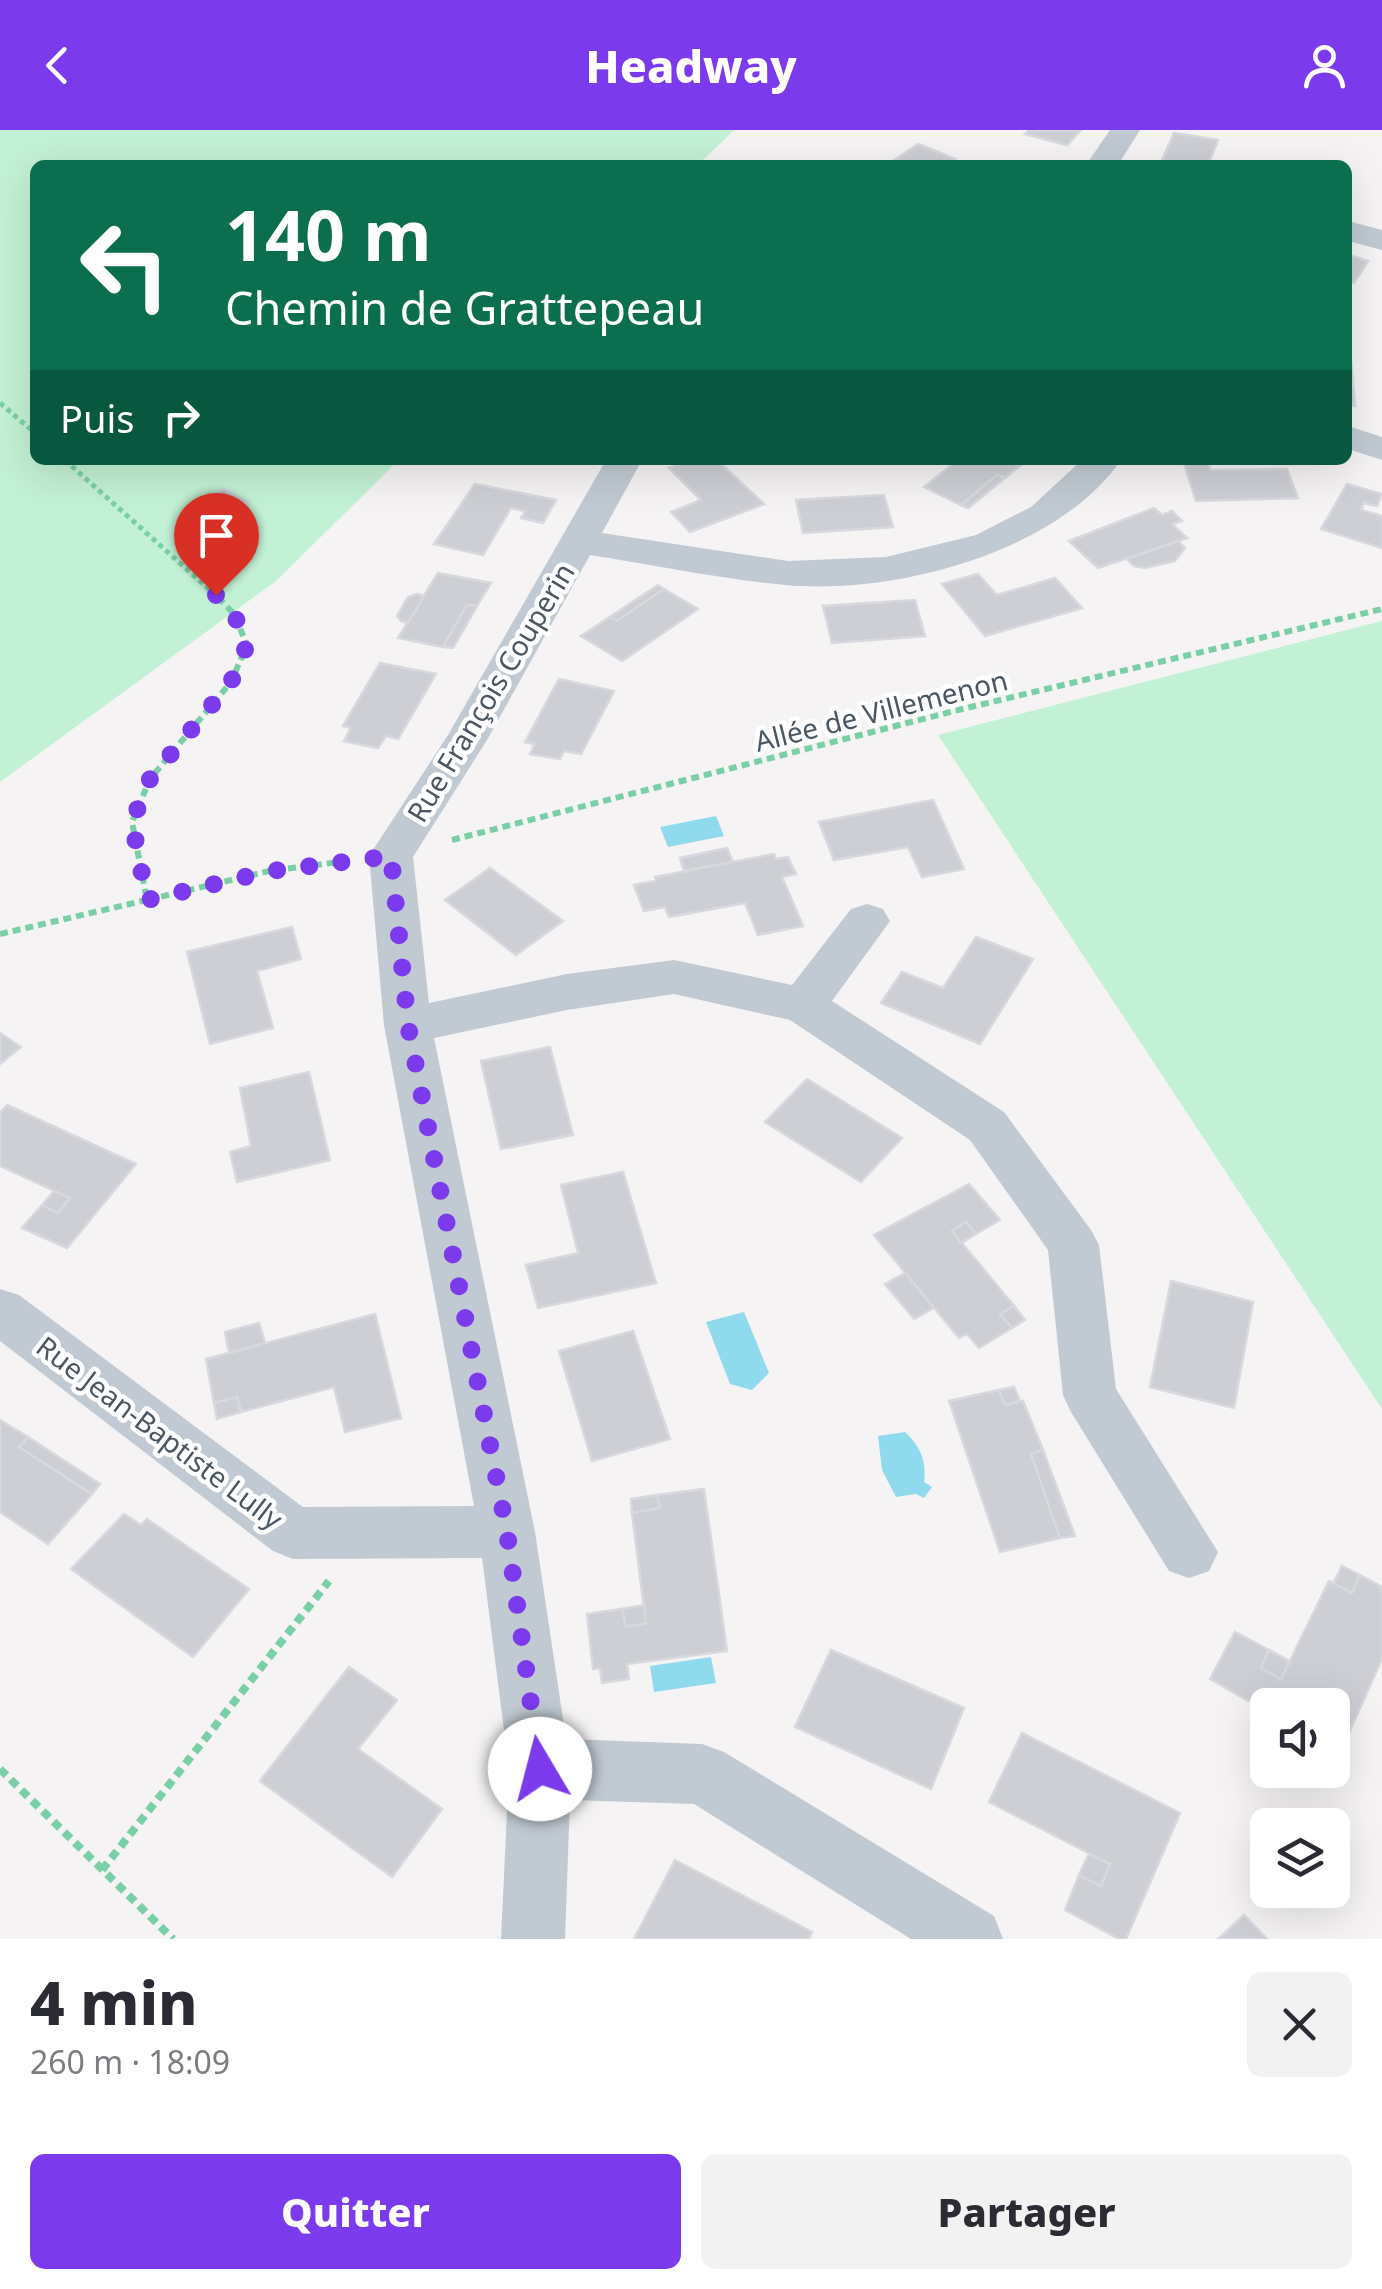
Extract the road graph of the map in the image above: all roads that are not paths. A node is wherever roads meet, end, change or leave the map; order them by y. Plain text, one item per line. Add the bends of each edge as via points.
1 (1125, 130) edge
2 (1105, 160) edge
3 (1352, 232) edge
4 (1382, 240) edge
5 (1352, 438) edge
6 (1382, 449) edge
7 (621, 465) edge
8 (1098, 465) edge
9 (578, 541) junction
10 (867, 920) dead end
11 (803, 1005) junction
12 (408, 1025) junction
13 (0, 1311) edge
14 (507, 1532) junction
15 (1189, 1552) dead end
16 (540, 1769) junction
17 (534, 1939) edge
18 (970, 1939) edge

1 - 2 street
3 - 4 street
5 - 6 street
7 - 9 street, Rue François Couperin
8 - 9 street via 1044,515 989,543 886,570 788,573
9 - 12 street, Rue François Couperin via 466,740 391,856
10 - 11 street
11 - 12 street via 674,977
11 - 15 street via 987,1126 1073,1245 1090,1394
12 - 14 street
13 - 14 street, Rue Jean-Baptiste Lully via 292,1533
14 - 16 street
16 - 17 street
16 - 18 street via 702,1774

